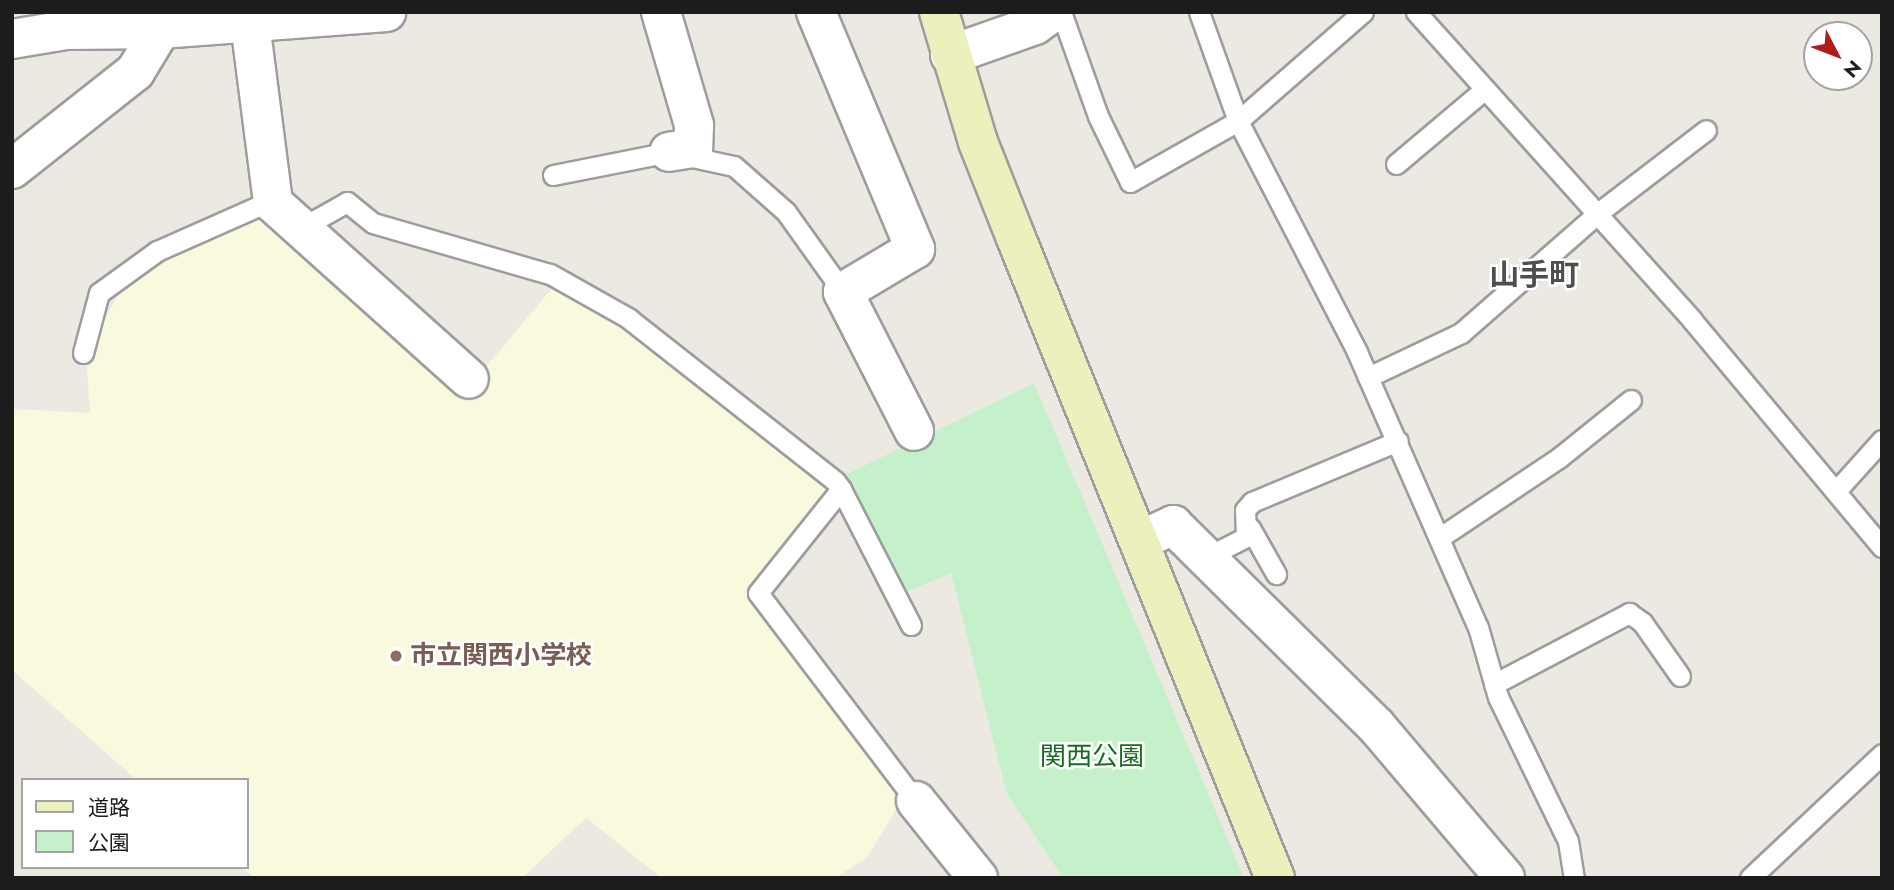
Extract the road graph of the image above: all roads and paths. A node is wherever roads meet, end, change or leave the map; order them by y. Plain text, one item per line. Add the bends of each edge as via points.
1 (386, 12) edge
2 (662, 12) edge
3 (816, 12) edge
4 (939, 12) edge
5 (1053, 12) edge
6 (1061, 12) edge
7 (1199, 12) edge
8 (1363, 12) edge
9 (1416, 12) edge
10 (250, 23) junction
11 (161, 29) junction
12 (12, 39) edge
13 (950, 55) junction
14 (1485, 89) junction
15 (1238, 121) junction
16 (1706, 130) dead end
17 (669, 152) junction
18 (1396, 164) dead end
19 (12, 169) edge
20 (553, 175) dead end
21 (272, 200) junction
22 (1598, 213) junction
23 (301, 228) junction
24 (843, 292) junction
25 (83, 353) dead end
26 (1368, 377) junction
27 (469, 379) dead end
28 (1631, 400) dead end
29 (914, 431) dead end
30 (1882, 440) edge
31 (1398, 441) junction
32 (841, 489) junction
33 (1836, 491) junction
34 (1250, 528) junction
35 (1439, 538) junction
36 (1139, 541) junction
37 (1882, 547) edge
38 (1203, 559) junction
39 (1276, 574) dead end
40 (911, 625) dead end
41 (1680, 676) dead end
42 (1494, 684) junction
43 (1882, 754) edge
44 (916, 801) joint
45 (972, 875) edge
46 (1275, 878) edge
47 (1505, 878) edge
48 (1574, 878) edge
49 (1750, 878) edge

1 - 10 street
2 - 17 street via 694,125 693,148
3 - 24 street via 915,249
4 - 13 street
5 - 13 street via 1035,25
6 - 15 lane via 1098,116 1130,183
7 - 15 lane
8 - 15 lane
9 - 14 lane
10 - 11 street
10 - 21 street
11 - 12 street via 66,30
11 - 19 street via 135,72
13 - 36 street via 1011,226
14 - 18 lane
14 - 22 lane
15 - 26 lane
16 - 22 lane
17 - 20 lane
17 - 24 lane via 734,166 786,212
21 - 23 street
21 - 25 lane via 157,251 100,293
22 - 26 lane via 1461,333
22 - 33 lane
23 - 27 street
23 - 32 lane via 347,202 373,223 550,274 628,318
24 - 29 street
26 - 31 lane
28 - 35 lane via 1560,457
30 - 33 lane
31 - 34 lane via 1252,502 1245,510
31 - 35 lane
32 - 40 lane
32 - 44 lane via 758,593
33 - 37 lane
34 - 38 lane via 1239,541
34 - 39 lane
35 - 42 lane via 1478,627
36 - 38 street via 1173,525
36 - 46 street
38 - 47 street via 1377,727
41 - 42 lane via 1642,622 1629,613
42 - 48 lane via 1568,841
43 - 49 lane
44 - 45 street

